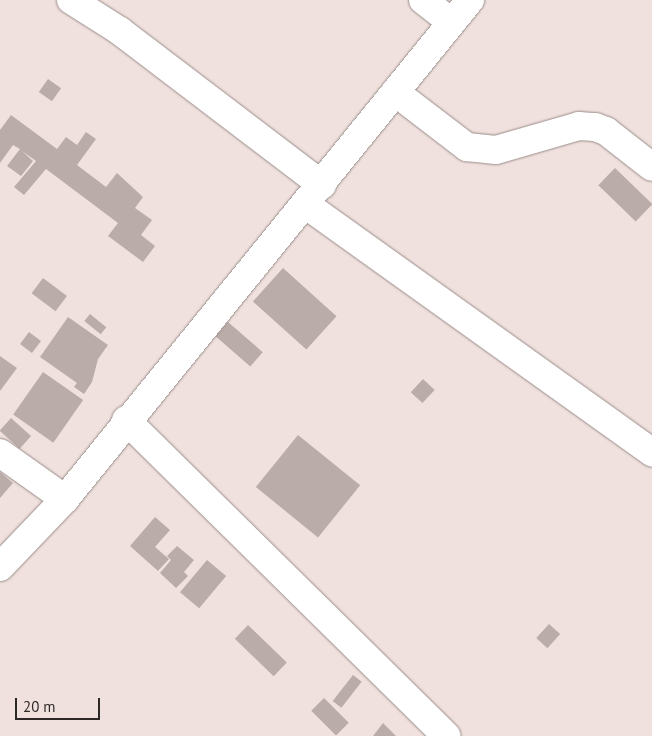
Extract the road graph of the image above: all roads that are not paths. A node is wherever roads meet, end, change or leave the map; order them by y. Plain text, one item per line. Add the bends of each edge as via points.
1 (71, 0) edge
2 (423, 0) edge
3 (470, 0) edge
4 (451, 22) junction
5 (395, 92) junction
6 (652, 167) edge
7 (313, 194) junction
8 (126, 420) junction
9 (652, 452) edge
10 (0, 453) edge
11 (65, 499) junction
12 (0, 567) edge
13 (447, 736) edge

1 - 7 street via 120,31
2 - 4 street
3 - 4 street
4 - 5 street
5 - 6 street via 467,147 496,150 579,126 595,127 606,131
5 - 7 street
7 - 8 street
7 - 9 street
8 - 11 street
8 - 13 street
10 - 11 street
11 - 12 street

